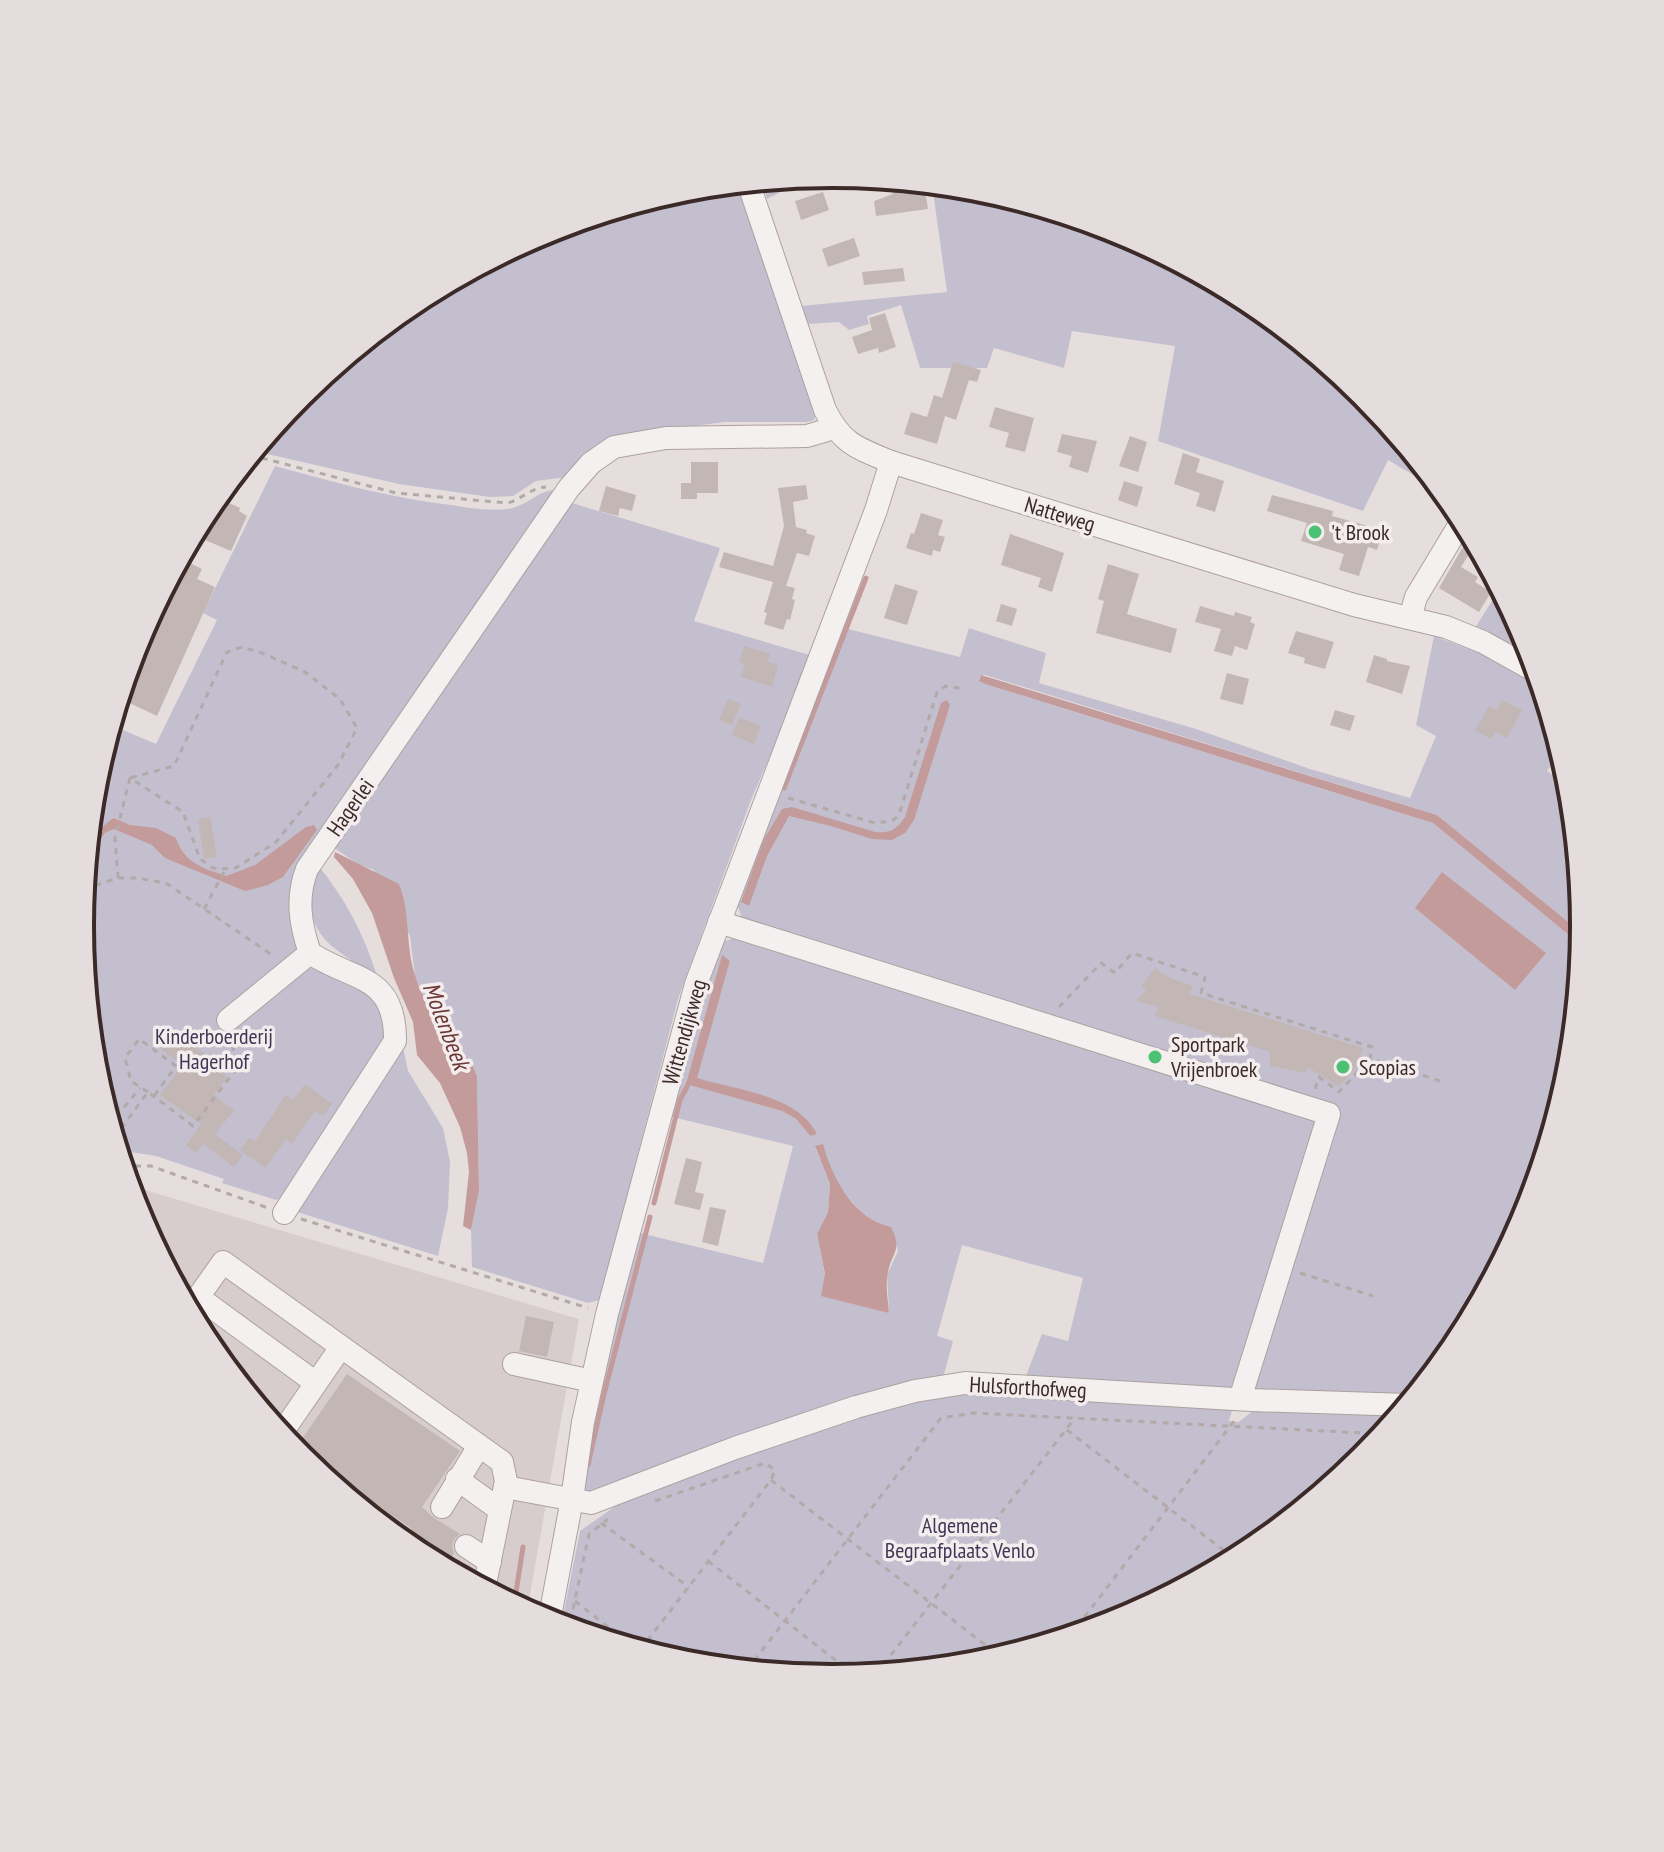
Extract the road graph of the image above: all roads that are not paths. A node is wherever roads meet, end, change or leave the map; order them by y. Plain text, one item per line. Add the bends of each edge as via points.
1 (752, 193) edge
2 (834, 428) junction
3 (891, 462) junction
4 (1455, 532) edge
5 (1410, 618) junction
6 (1521, 663) edge
7 (719, 922) junction
8 (310, 953) junction
9 (228, 1020) road end
10 (284, 1213) road end
11 (196, 1300) edge
12 (202, 1310) edge
13 (341, 1347) junction
14 (514, 1364) dead end
15 (592, 1381) junction
16 (316, 1383) junction
17 (1245, 1400) junction
18 (1394, 1405) edge
19 (288, 1424) edge
20 (479, 1446) junction
21 (457, 1479) junction
22 (505, 1487) junction
23 (442, 1507) dead end
24 (588, 1509) junction
25 (500, 1510) junction
26 (466, 1546) dead end
27 (490, 1562) junction
28 (487, 1578) edge
29 (553, 1609) edge

1 - 2 street
2 - 3 street, Natteweg via 854,447
2 - 8 street, Hagerlei via 807,436 666,438 614,447 591,463 307,869 300,888 301,918
3 - 5 street, Natteweg
3 - 7 street, Wittendijkweg
4 - 5 street via 1416,597
5 - 6 street, Natteweg via 1483,642
7 - 15 street, Wittendijkweg via 696,984
7 - 17 street via 1329,1114
8 - 9 street
8 - 10 street via 366,978 379,990 395,1025 395,1041
11 - 13 street via 223,1262
12 - 16 street
13 - 16 street
13 - 20 street via 380,1386 437,1426
14 - 15 street
15 - 24 street, Wittendijkweg via 583,1422
16 - 19 street
17 - 18 street, Hulsforthofweg
17 - 24 street, Hulsforthofweg via 965,1383 915,1391 735,1448
20 - 21 street
20 - 22 street via 502,1462
21 - 23 street
21 - 25 street
22 - 24 street
22 - 25 street
24 - 29 street, Wittendijkweg
25 - 27 street
26 - 27 street
27 - 28 street

